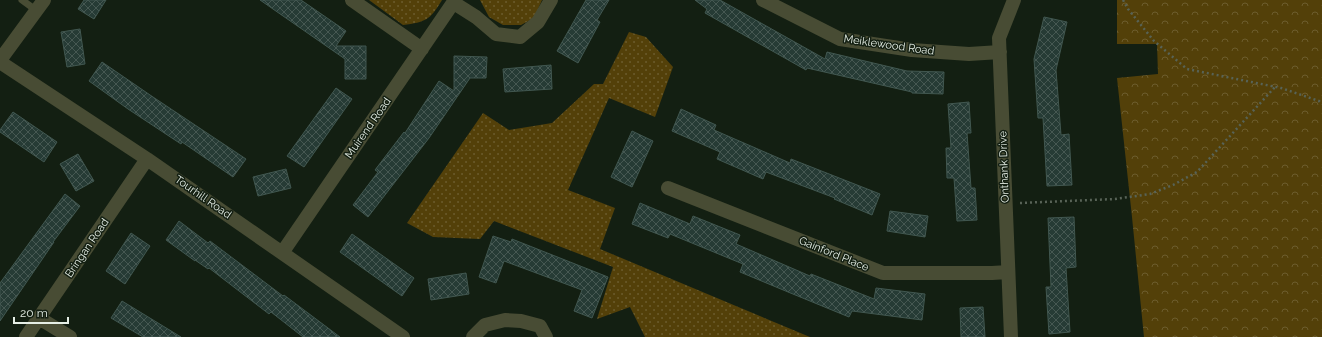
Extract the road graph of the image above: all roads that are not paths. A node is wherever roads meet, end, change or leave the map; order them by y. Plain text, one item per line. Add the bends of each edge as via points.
1 (22, 0) edge
2 (352, 0) edge
3 (551, 0) edge
4 (763, 0) edge
5 (1014, 0) edge
6 (454, 1) edge
7 (41, 5) edge
8 (422, 49) junction
9 (1000, 52) junction
10 (0, 61) edge
11 (147, 159) junction
12 (668, 188) dead end
13 (282, 253) junction
14 (1008, 272) junction
15 (39, 318) junction
16 (26, 337) edge
17 (70, 337) edge
18 (403, 337) edge
19 (473, 337) edge
20 (546, 337) edge
21 (1011, 337) edge

1 - 7 lane
2 - 8 street
3 - 6 street, Muirend Road via 538,22 520,37 496,34
4 - 9 street, Meiklewood Road via 840,39 912,50 969,54
5 - 9 street, Onthank Drive via 999,38
6 - 8 street, Muirend Road
7 - 10 street
8 - 13 street, Muirend Road
9 - 14 street, Onthank Drive
10 - 11 street, Tourhill Road
11 - 13 street, Tourhill Road
11 - 15 street, Bringan Road
12 - 14 street, Gainford Place via 883,273
13 - 18 street, Tourhill Road
14 - 21 street, Onthank Drive
15 - 16 street, Bringan Road
15 - 17 street
19 - 20 street via 485,325 505,320 540,326

